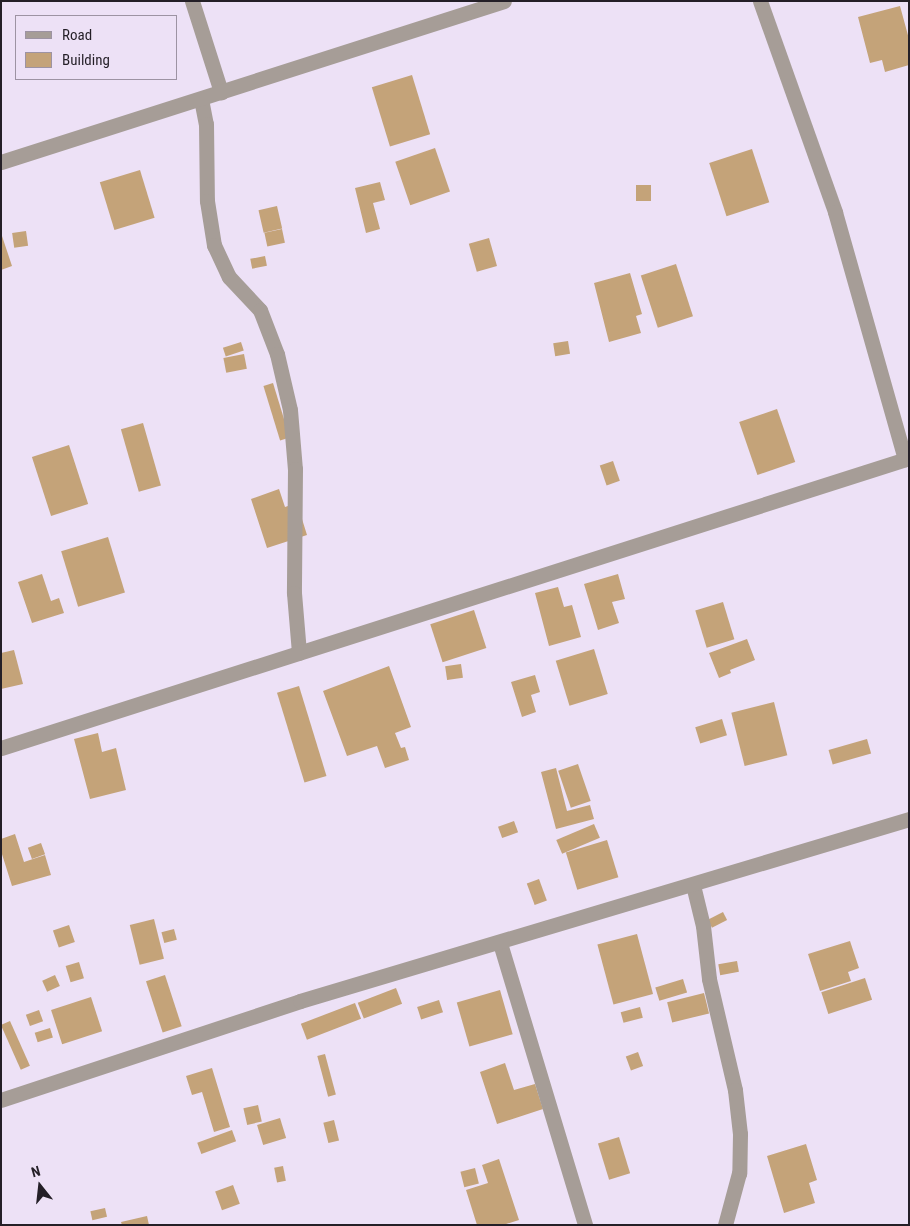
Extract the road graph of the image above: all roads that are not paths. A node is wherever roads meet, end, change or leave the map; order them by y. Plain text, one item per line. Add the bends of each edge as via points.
1 (192, 1) edge
2 (504, 1) edge
3 (760, 1) edge
4 (221, 92) junction
5 (200, 99) junction
6 (1, 162) edge
7 (907, 458) edge
8 (299, 653) junction
9 (1, 748) edge
10 (909, 819) edge
11 (693, 885) junction
12 (500, 943) junction
13 (1, 1100) edge
14 (585, 1225) edge
15 (725, 1225) edge

1 - 4 street
2 - 4 street
3 - 7 street via 835,212
4 - 5 street
5 - 6 street
5 - 8 street via 206,124 207,201 214,245 229,277 260,310 277,354 290,410 295,469 294,592
7 - 8 street
8 - 9 street
10 - 11 street
11 - 12 street
11 - 15 street via 703,926 709,979 735,1090 740,1134 739,1173
12 - 13 street via 300,1001
12 - 14 street

